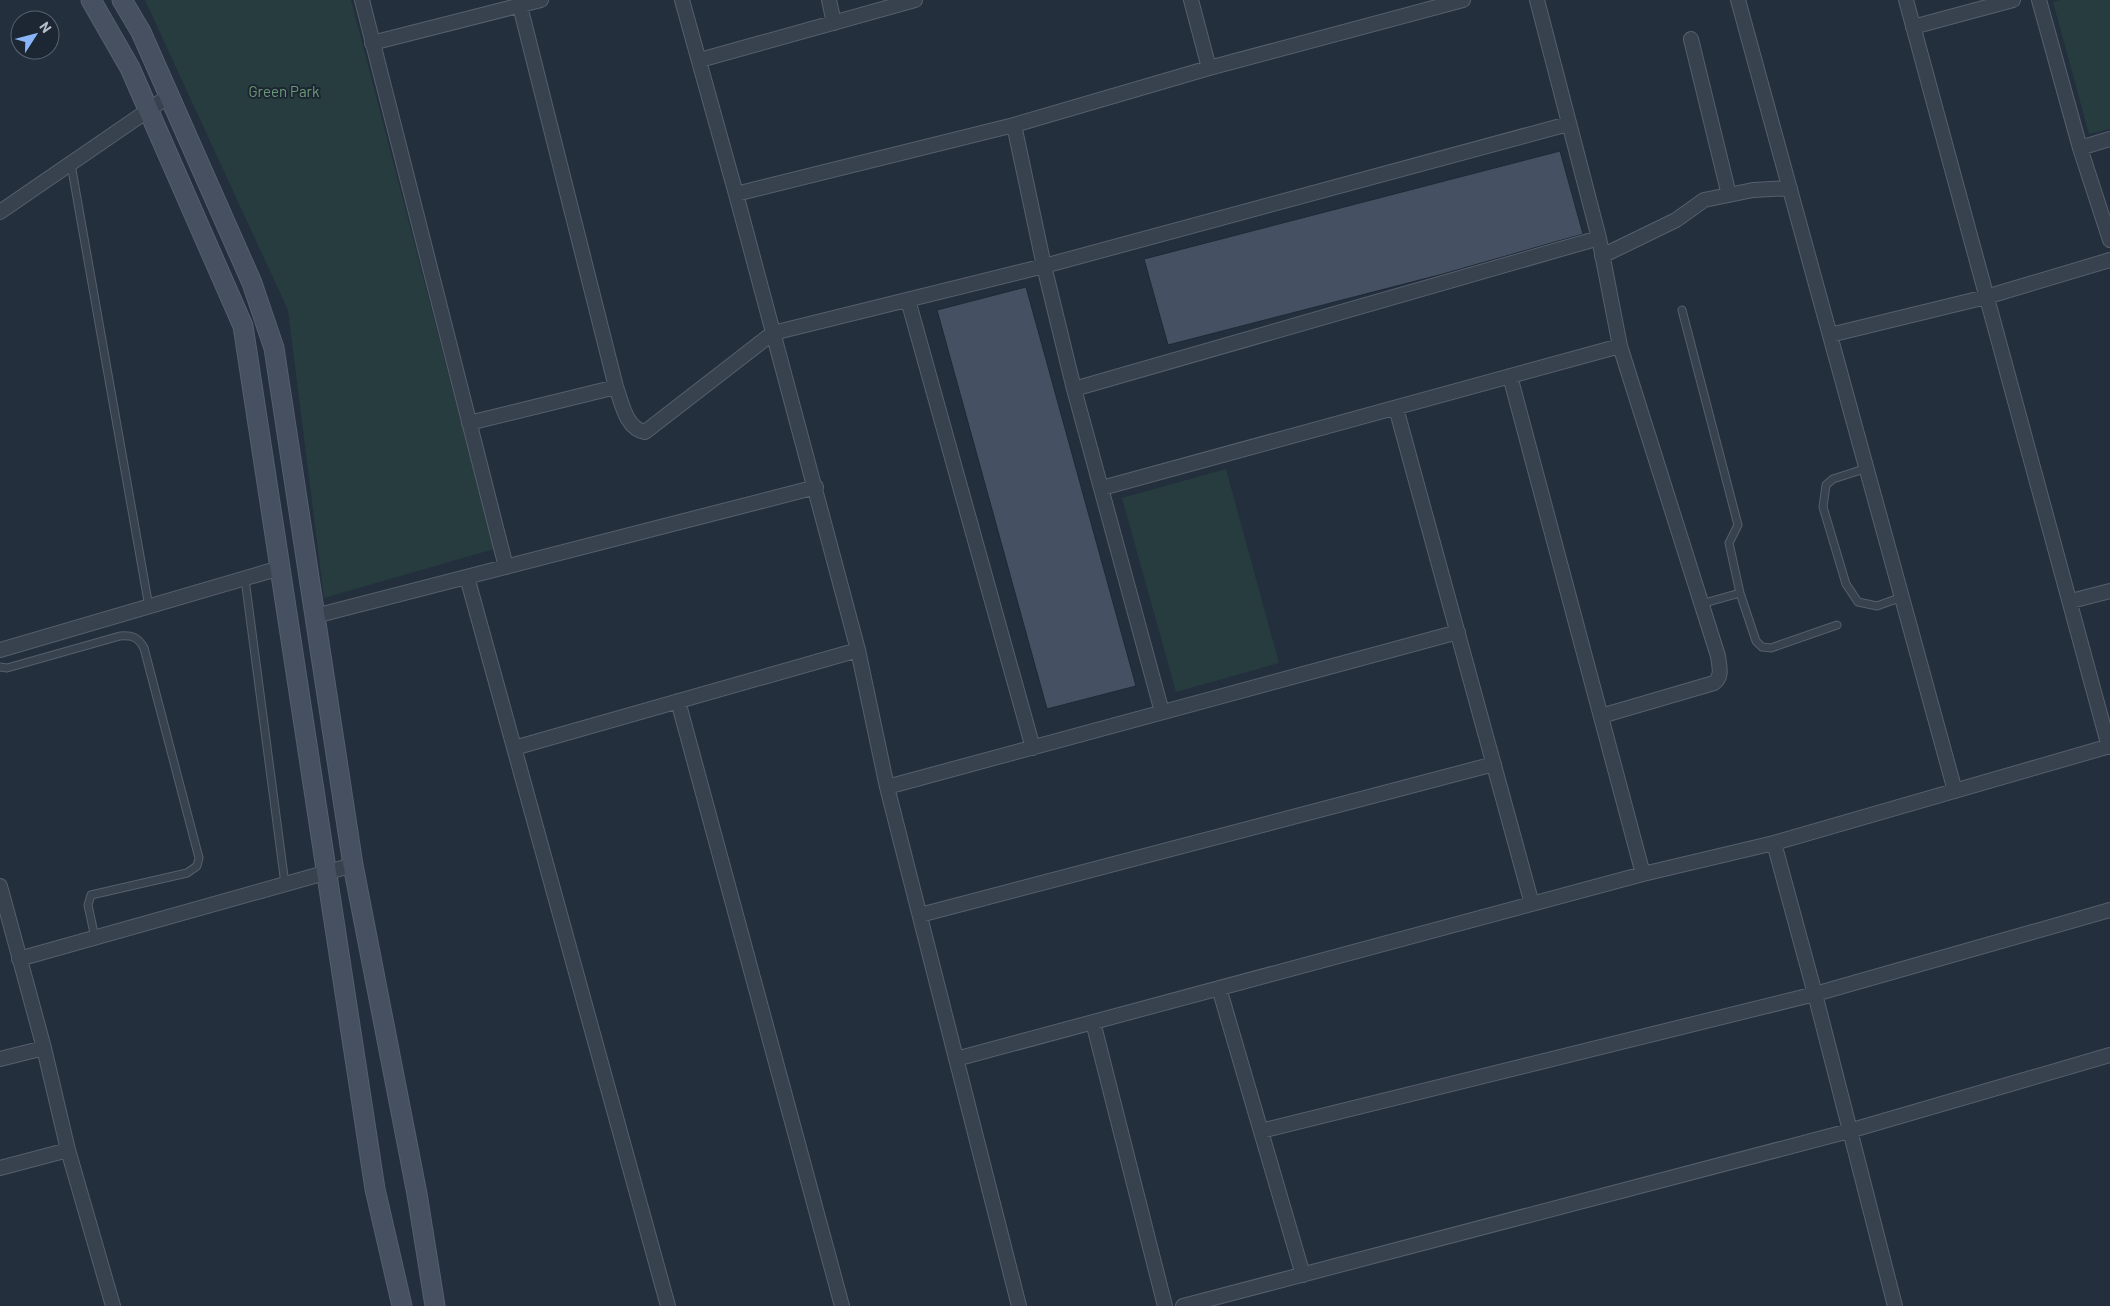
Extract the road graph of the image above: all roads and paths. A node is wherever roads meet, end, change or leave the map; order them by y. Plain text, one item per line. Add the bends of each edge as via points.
1 (91, 0) edge
2 (122, 0) edge
3 (362, 0) edge
4 (542, 0) edge
5 (682, 0) edge
6 (829, 0) edge
7 (915, 0) edge
8 (1191, 0) edge
9 (1463, 0) edge
10 (1537, 0) edge
11 (1738, 0) edge
12 (1906, 0) edge
13 (2013, 0) edge
14 (2040, 0) edge
15 (520, 6) junction
16 (834, 23) junction
17 (1913, 27) junction
18 (1691, 39) dead end
19 (372, 43) junction
20 (700, 60) junction
21 (1209, 68) junction
22 (169, 96) junction
23 (149, 110) junction
24 (1568, 124) junction
25 (1014, 125) junction
26 (2110, 140) edge
27 (2080, 148) junction
28 (71, 164) junction
29 (1790, 188) junction
30 (736, 194) junction
31 (1729, 195) junction
32 (0, 212) edge
33 (1599, 238) junction
34 (2110, 240) edge
35 (1602, 256) junction
36 (2110, 260) edge
37 (1044, 266) junction
38 (1986, 297) junction
39 (908, 300) junction
40 (1682, 310) dead end
41 (773, 333) junction
42 (1830, 335) junction
43 (1620, 346) junction
44 (1510, 376) junction
45 (616, 387) junction
46 (1074, 389) junction
47 (1396, 408) junction
48 (469, 423) junction
49 (1866, 468) junction
50 (816, 487) junction
51 (1102, 488) junction
52 (506, 567) junction
53 (280, 568) junction
54 (468, 577) junction
55 (245, 579) junction
56 (2110, 591) edge
57 (1740, 592) junction
58 (1902, 597) junction
59 (2071, 601) junction
60 (1701, 604) junction
61 (150, 608) junction
62 (315, 616) junction
63 (1837, 625) dead end
64 (1458, 632) junction
65 (0, 650) edge
66 (858, 650) junction
67 (0, 667) edge
68 (678, 701) junction
69 (1162, 712) junction
70 (1601, 716) junction
71 (2110, 746) edge
72 (514, 748) junction
73 (1033, 748) junction
74 (1494, 764) junction
75 (886, 787) junction
76 (1955, 791) junction
77 (1774, 843) junction
78 (353, 865) junction
79 (326, 872) junction
80 (1643, 874) junction
81 (285, 884) junction
82 (0, 886) edge
83 (1532, 904) junction
84 (2110, 910) edge
85 (920, 915) junction
86 (94, 938) junction
87 (19, 959) junction
88 (1219, 988) junction
89 (1815, 994) junction
90 (1093, 1022) junction
91 (44, 1048) junction
92 (2110, 1055) edge
93 (956, 1059) junction
94 (0, 1060) edge
95 (1261, 1131) junction
96 (1849, 1131) junction
97 (68, 1150) junction
98 (0, 1168) edge
99 (1303, 1274) junction
100 (113, 1306) edge
101 (402, 1306) edge
102 (435, 1306) edge
103 (668, 1306) edge
104 (842, 1306) edge
105 (1019, 1306) edge
106 (1165, 1306) edge
107 (1183, 1306) edge
108 (1895, 1306) edge

1 - 23 street via 130,68
2 - 22 street via 141,32
3 - 19 street
4 - 15 street
5 - 20 street
6 - 16 street
7 - 16 street
8 - 21 street
9 - 21 street
10 - 24 street
11 - 29 street
12 - 17 street
13 - 17 street
14 - 27 street
15 - 19 street
15 - 45 street
16 - 20 street
17 - 38 street
18 - 31 street
19 - 48 street
20 - 30 street
21 - 25 street
22 - 23 street
22 - 62 street via 252,283 274,348
23 - 28 street
23 - 53 street via 243,326
24 - 33 street
24 - 37 street
25 - 30 street
25 - 37 street
26 - 27 street
27 - 34 street
28 - 32 street
28 - 61 lane
29 - 31 street
29 - 42 street
30 - 41 street
31 - 35 street via 1704,200 1676,220
33 - 35 street
33 - 46 street
35 - 43 street
36 - 38 street
37 - 39 street
37 - 46 street
38 - 42 street
38 - 59 street
39 - 41 street
39 - 73 street
40 - 57 lane via 1738,525 1729,543
41 - 45 street via 646,432 632,426
41 - 50 street
42 - 49 street
43 - 44 street
43 - 60 street
44 - 47 street
44 - 70 street
45 - 48 street
46 - 51 street
47 - 51 street
47 - 64 street
48 - 52 street
49 - 58 street
49 - 58 lane via 1833,479 1826,485 1823,507 1846,584 1858,602 1877,606
50 - 52 street
50 - 66 street
51 - 69 street
52 - 54 street
53 - 55 street
53 - 79 street
54 - 62 street
54 - 72 street
55 - 61 street
55 - 81 lane
56 - 59 street
57 - 60 lane
57 - 63 lane via 1756,641 1762,647 1771,648
58 - 76 street
59 - 71 street
60 - 70 street via 1718,656 1720,674 1717,681
61 - 65 street
62 - 78 street
64 - 69 street
64 - 74 street
66 - 68 street
66 - 75 street
67 - 86 lane via 7,668 120,636 131,635 140,640 144,648 199,858 197,866 187,873 91,895 88,905
68 - 72 street
68 - 104 street
69 - 73 street
70 - 80 street
71 - 76 street
72 - 103 street
73 - 75 street
74 - 83 street
74 - 85 street
75 - 85 street
76 - 77 street
77 - 80 street
77 - 89 street
78 - 79 street
78 - 102 street via 417,1194
79 - 81 street
79 - 101 street via 375,1189
80 - 83 street
81 - 86 street
82 - 87 street
83 - 88 street
84 - 89 street
85 - 93 street
86 - 87 street
87 - 91 street
88 - 90 street
88 - 95 street
89 - 95 street
89 - 96 street
90 - 93 street
90 - 106 street
91 - 94 street
91 - 97 street
92 - 96 street
93 - 105 street
95 - 99 street
96 - 99 street
96 - 108 street
97 - 98 street
97 - 100 street
99 - 107 street

